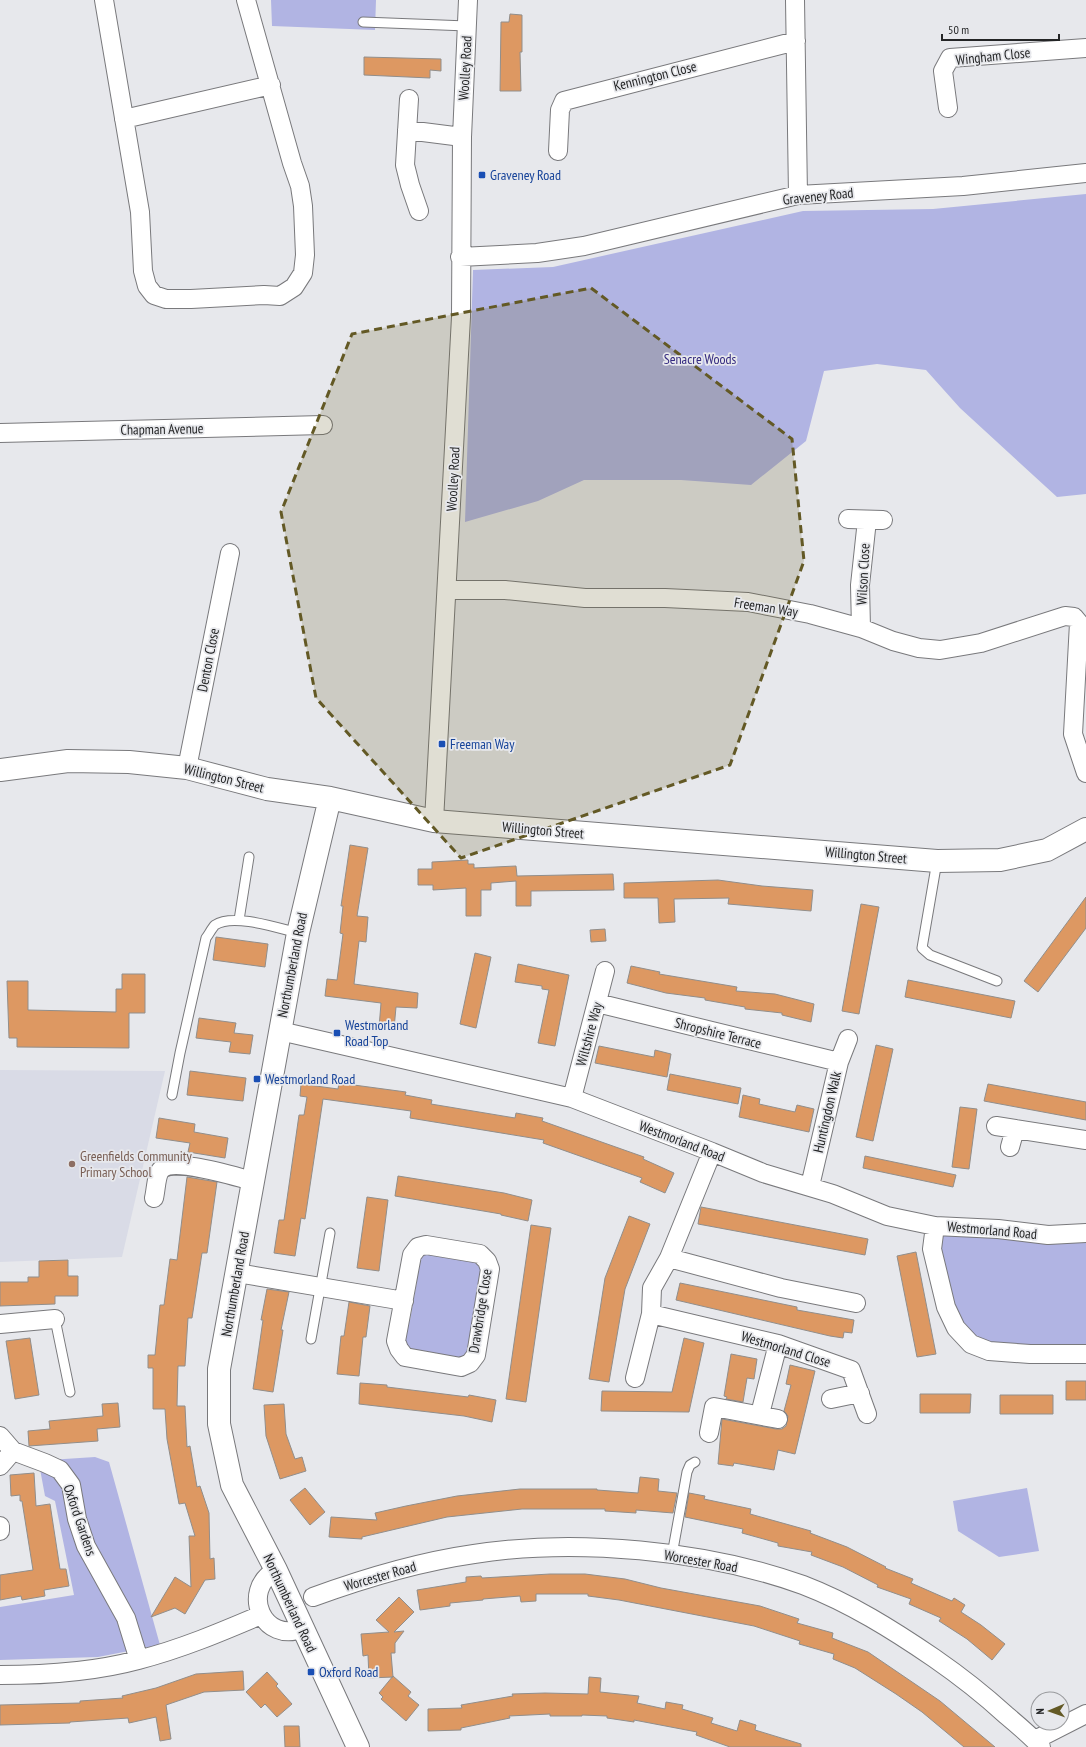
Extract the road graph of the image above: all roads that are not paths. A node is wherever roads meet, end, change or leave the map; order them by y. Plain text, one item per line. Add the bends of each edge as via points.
1 (104, 0) edge
2 (246, 0) edge
3 (468, 0) edge
4 (795, 0) edge
5 (363, 22) dead end
6 (467, 26) junction
7 (796, 41) junction
8 (1086, 48) edge
9 (271, 85) junction
10 (409, 99) dead end
11 (948, 108) dead end
12 (124, 119) junction
13 (407, 130) junction
14 (462, 137) junction
15 (558, 151) dead end
16 (1086, 173) edge
17 (798, 195) junction
18 (419, 211) dead end
19 (460, 258) junction
20 (323, 425) dead end
21 (0, 433) edge
22 (848, 519) dead end
23 (230, 553) dead end
24 (448, 590) junction
25 (1080, 612) edge
26 (862, 628) junction
27 (187, 768) junction
28 (0, 770) edge
29 (1086, 773) edge
30 (330, 798) junction
31 (434, 821) junction
32 (1086, 829) edge
33 (249, 857) dead end
34 (936, 861) junction
35 (239, 920) junction
36 (298, 933) junction
37 (605, 971) dead end
38 (998, 981) dead end
39 (597, 1004) junction
40 (280, 1031) junction
41 (848, 1039) dead end
42 (839, 1062) junction
43 (172, 1095) dead end
44 (572, 1098) junction
45 (996, 1126) dead end
46 (1015, 1129) junction
47 (1086, 1140) edge
48 (1010, 1147) dead end
49 (712, 1152) junction
50 (253, 1181) junction
51 (810, 1186) junction
52 (154, 1198) dead end
53 (935, 1226) junction
54 (330, 1233) dead end
55 (1086, 1233) edge
56 (669, 1258) junction
57 (237, 1273) junction
58 (320, 1286) junction
59 (404, 1301) junction
60 (856, 1303) dead end
61 (651, 1314) junction
62 (55, 1319) joint
63 (0, 1324) edge
64 (311, 1339) dead end
65 (778, 1344) junction
66 (1086, 1354) edge
67 (635, 1378) dead end
68 (70, 1392) dead end
69 (860, 1393) junction
70 (831, 1399) dead end
71 (760, 1414) junction
72 (867, 1414) dead end
73 (778, 1419) dead end
74 (709, 1433) dead end
75 (0, 1436) edge
76 (13, 1451) junction
77 (695, 1462) dead end
78 (0, 1466) edge
79 (0, 1526) edge
80 (0, 1531) edge
81 (672, 1555) junction
82 (276, 1570) junction
83 (313, 1597) dead end
84 (261, 1614) junction
85 (303, 1628) junction
86 (139, 1660) junction
87 (0, 1675) edge
88 (1086, 1714) edge
89 (1038, 1744) edge
90 (358, 1747) edge

1 - 12 street
2 - 9 street
3 - 6 street, Woolley Road
4 - 7 street
5 - 6 lane
6 - 14 street, Woolley Road
7 - 15 street, Kennington Close via 564,101 560,110
7 - 17 street
8 - 11 street, Wingham Close via 950,58 943,71
9 - 12 street
9 - 12 street via 300,186 305,255 303,273 294,287 280,296 166,299 154,295 147,286 143,271 140,212
10 - 13 street
13 - 14 street
13 - 18 street via 405,164
14 - 19 street, Woolley Road
16 - 17 street, Graveney Road via 963,186
17 - 19 street, Graveney Road via 584,246 537,253
19 - 24 street, Woolley Road via 461,317
20 - 21 street, Chapman Avenue
22 - 26 street, Wilson Close via 875,520 860,585
23 - 27 street, Denton Close
24 - 26 street, Freeman Way via 505,590 584,598 748,602 803,612
24 - 31 street, Woolley Road
25 - 26 street, Freeman Way via 981,643 940,650 893,641
25 - 29 street via 1072,734
27 - 28 street, Willington Street via 129,762 68,761
27 - 30 street, Willington Street via 268,789
30 - 31 street, Willington Street
30 - 36 street, Northumberland Road
31 - 34 street, Willington Street
32 - 34 street, Willington Street via 1046,850 1000,860
33 - 35 lane
34 - 38 lane via 922,948 930,955
35 - 36 lane
35 - 43 lane via 225,920 214,926 206,938
36 - 40 street, Northumberland Road
37 - 39 street, Wiltshire Way
39 - 42 street, Shropshire Terrace
39 - 44 street, Wiltshire Way
40 - 44 street, Westmorland Road
40 - 50 street, Northumberland Road
41 - 42 street, Huntingdon Walk
42 - 51 street, Huntingdon Walk
44 - 49 street, Westmorland Road
45 - 46 street
46 - 47 street
46 - 48 street
49 - 51 street, Westmorland Road via 763,1173
49 - 56 street
50 - 52 street via 185,1165 166,1166 160,1171
50 - 57 street, Northumberland Road
51 - 53 street, Westmorland Road via 887,1216
53 - 55 street, Westmorland Road via 998,1229 1048,1235
53 - 66 street via 932,1249 946,1306 956,1328 972,1344 989,1351
54 - 58 lane
56 - 60 street via 781,1288
56 - 61 street via 652,1288
57 - 58 street
57 - 82 street, Northumberland Road via 219,1369 218,1424 232,1485
58 - 59 street
58 - 64 lane
59 - 59 street, Drawbridge Close via 412,1255 418,1248 426,1245 480,1254 487,1261 490,1269 476,1355 470,1363 461,1367 405,1357 396,1341
61 - 65 street, Westmorland Close
61 - 67 street
62 - 63 street
62 - 68 lane
65 - 69 street, Westmorland Close via 851,1370
65 - 71 street
69 - 70 street
69 - 72 street, Westmorland Close
71 - 73 street
71 - 74 street via 714,1407
75 - 76 street
76 - 78 street
76 - 86 street, Oxford Gardens via 60,1470 71,1485 86,1546 126,1618
77 - 81 lane via 690,1465 687,1472
79 - 80 street
81 - 83 street, Worcester Road via 637,1550 556,1548 480,1553 397,1569
81 - 89 street, Worcester Road via 737,1566 803,1585 851,1607 899,1634 966,1680
82 - 84 street via 268,1574 259,1589 258,1606
82 - 85 street, Northumberland Road
84 - 85 street via 269,1625 281,1630 295,1632
84 - 86 street via 214,1635
85 - 90 street, Northumberland Road
86 - 87 street via 72,1672
88 - 89 street

